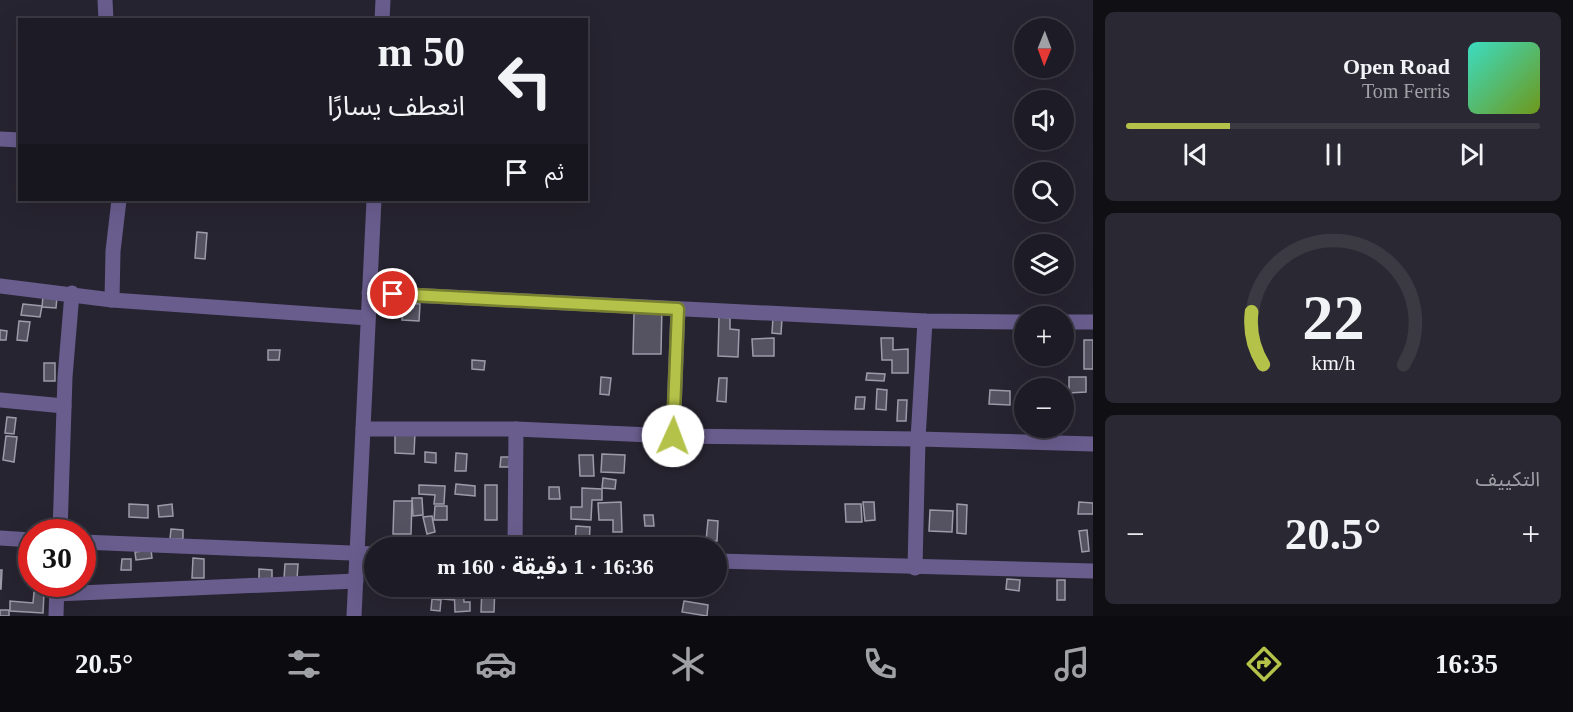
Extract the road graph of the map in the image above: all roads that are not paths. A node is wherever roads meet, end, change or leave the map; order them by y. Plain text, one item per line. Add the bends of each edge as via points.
1 (105, 0) edge
2 (383, 0) edge
3 (106, 18) edge
4 (382, 18) edge
5 (0, 139) edge
6 (18, 140) edge
7 (118, 201) edge
8 (374, 201) edge
9 (0, 286) edge
10 (72, 293) junction
11 (369, 293) junction
12 (112, 300) junction
13 (678, 309) junction
14 (368, 318) junction
15 (926, 321) junction
16 (1014, 322) edge
17 (1074, 322) edge
18 (1093, 322) edge
19 (0, 400) edge
20 (64, 406) junction
21 (363, 429) junction
22 (516, 429) junction
23 (673, 436) junction
24 (918, 439) junction
25 (1093, 444) edge
26 (60, 519) edge
27 (515, 537) edge
28 (0, 538) edge
29 (18, 539) edge
30 (96, 543) edge
31 (357, 554) junction
32 (364, 554) edge
33 (727, 561) edge
34 (915, 568) junction
35 (1093, 571) edge
36 (356, 581) junction
37 (96, 588) edge
38 (57, 597) edge
39 (56, 616) edge
40 (354, 616) edge

1 - 3 street
2 - 4 street
5 - 6 street
7 - 12 street
8 - 11 street
9 - 10 street
10 - 12 street
10 - 20 street
11 - 13 street
11 - 14 street
12 - 14 street
13 - 15 street
13 - 23 street
14 - 21 street
15 - 16 street
15 - 24 street
17 - 18 street
19 - 20 street
20 - 26 street
21 - 22 street
21 - 31 street
22 - 23 street
22 - 27 street
23 - 24 street
24 - 25 street
24 - 34 street
28 - 29 street
30 - 31 street
31 - 32 street
31 - 36 street
33 - 34 street
34 - 35 street
36 - 37 street
36 - 40 street
38 - 39 street

